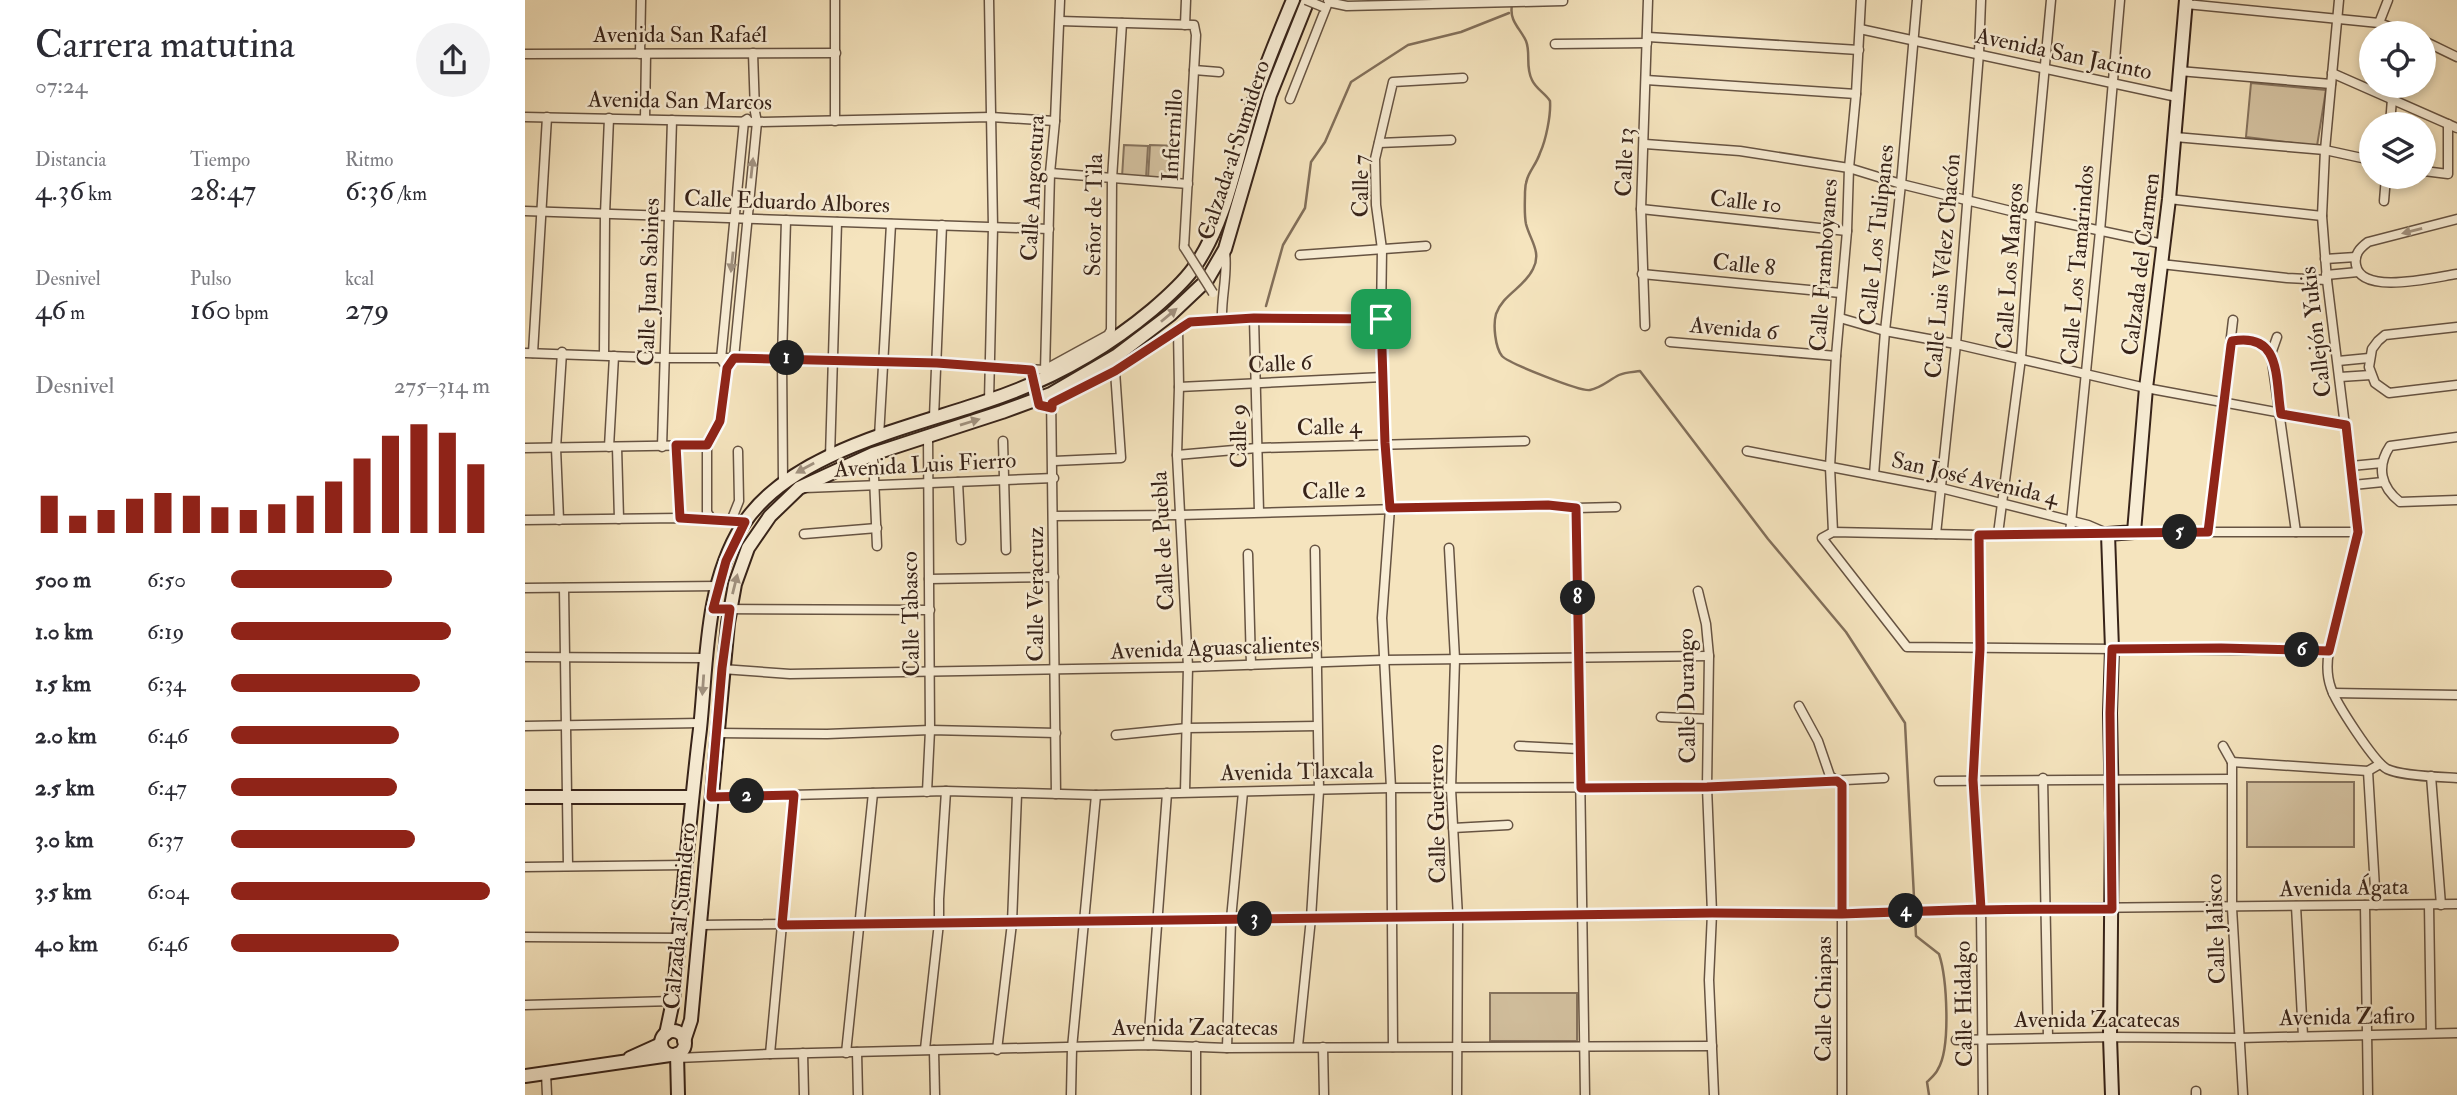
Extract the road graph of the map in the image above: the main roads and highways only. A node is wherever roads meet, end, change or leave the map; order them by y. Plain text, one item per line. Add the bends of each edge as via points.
1 (1293, 0) edge
2 (1307, 0) edge
3 (2186, 2) edge
4 (525, 797) edge
5 (692, 797) junction
6 (664, 1039) junction
7 (684, 1041) junction
8 (675, 1056) junction
9 (626, 1060) junction
10 (525, 1076) edge
11 (678, 1095) edge
12 (2112, 1095) edge

1 -> 5 main road, Calzada al Sumidero via 1252,106 1211,237 1193,269 1168,296 1124,333 1081,360 989,401 879,437 803,469 763,499 745,522 730,549 713,609
7 -> 2 main road, Calzada al Sumidero via 691,1020 730,609 739,571 755,537 799,488 873,454 1002,412 1052,402 1170,315 1207,279 1225,248 1270,95
3 - 12 main road, Calzada del Carmen via 2134,532 2108,534
4 - 5 main road
5 - 6 main road, Calzada al Sumidero via 673,1001
6 - 7 main road via 677,1032
6 - 8 main road via 664,1051
6 - 9 main road
7 - 8 main road via 684,1048
8 - 9 main road
8 - 11 main road
9 - 10 main road

